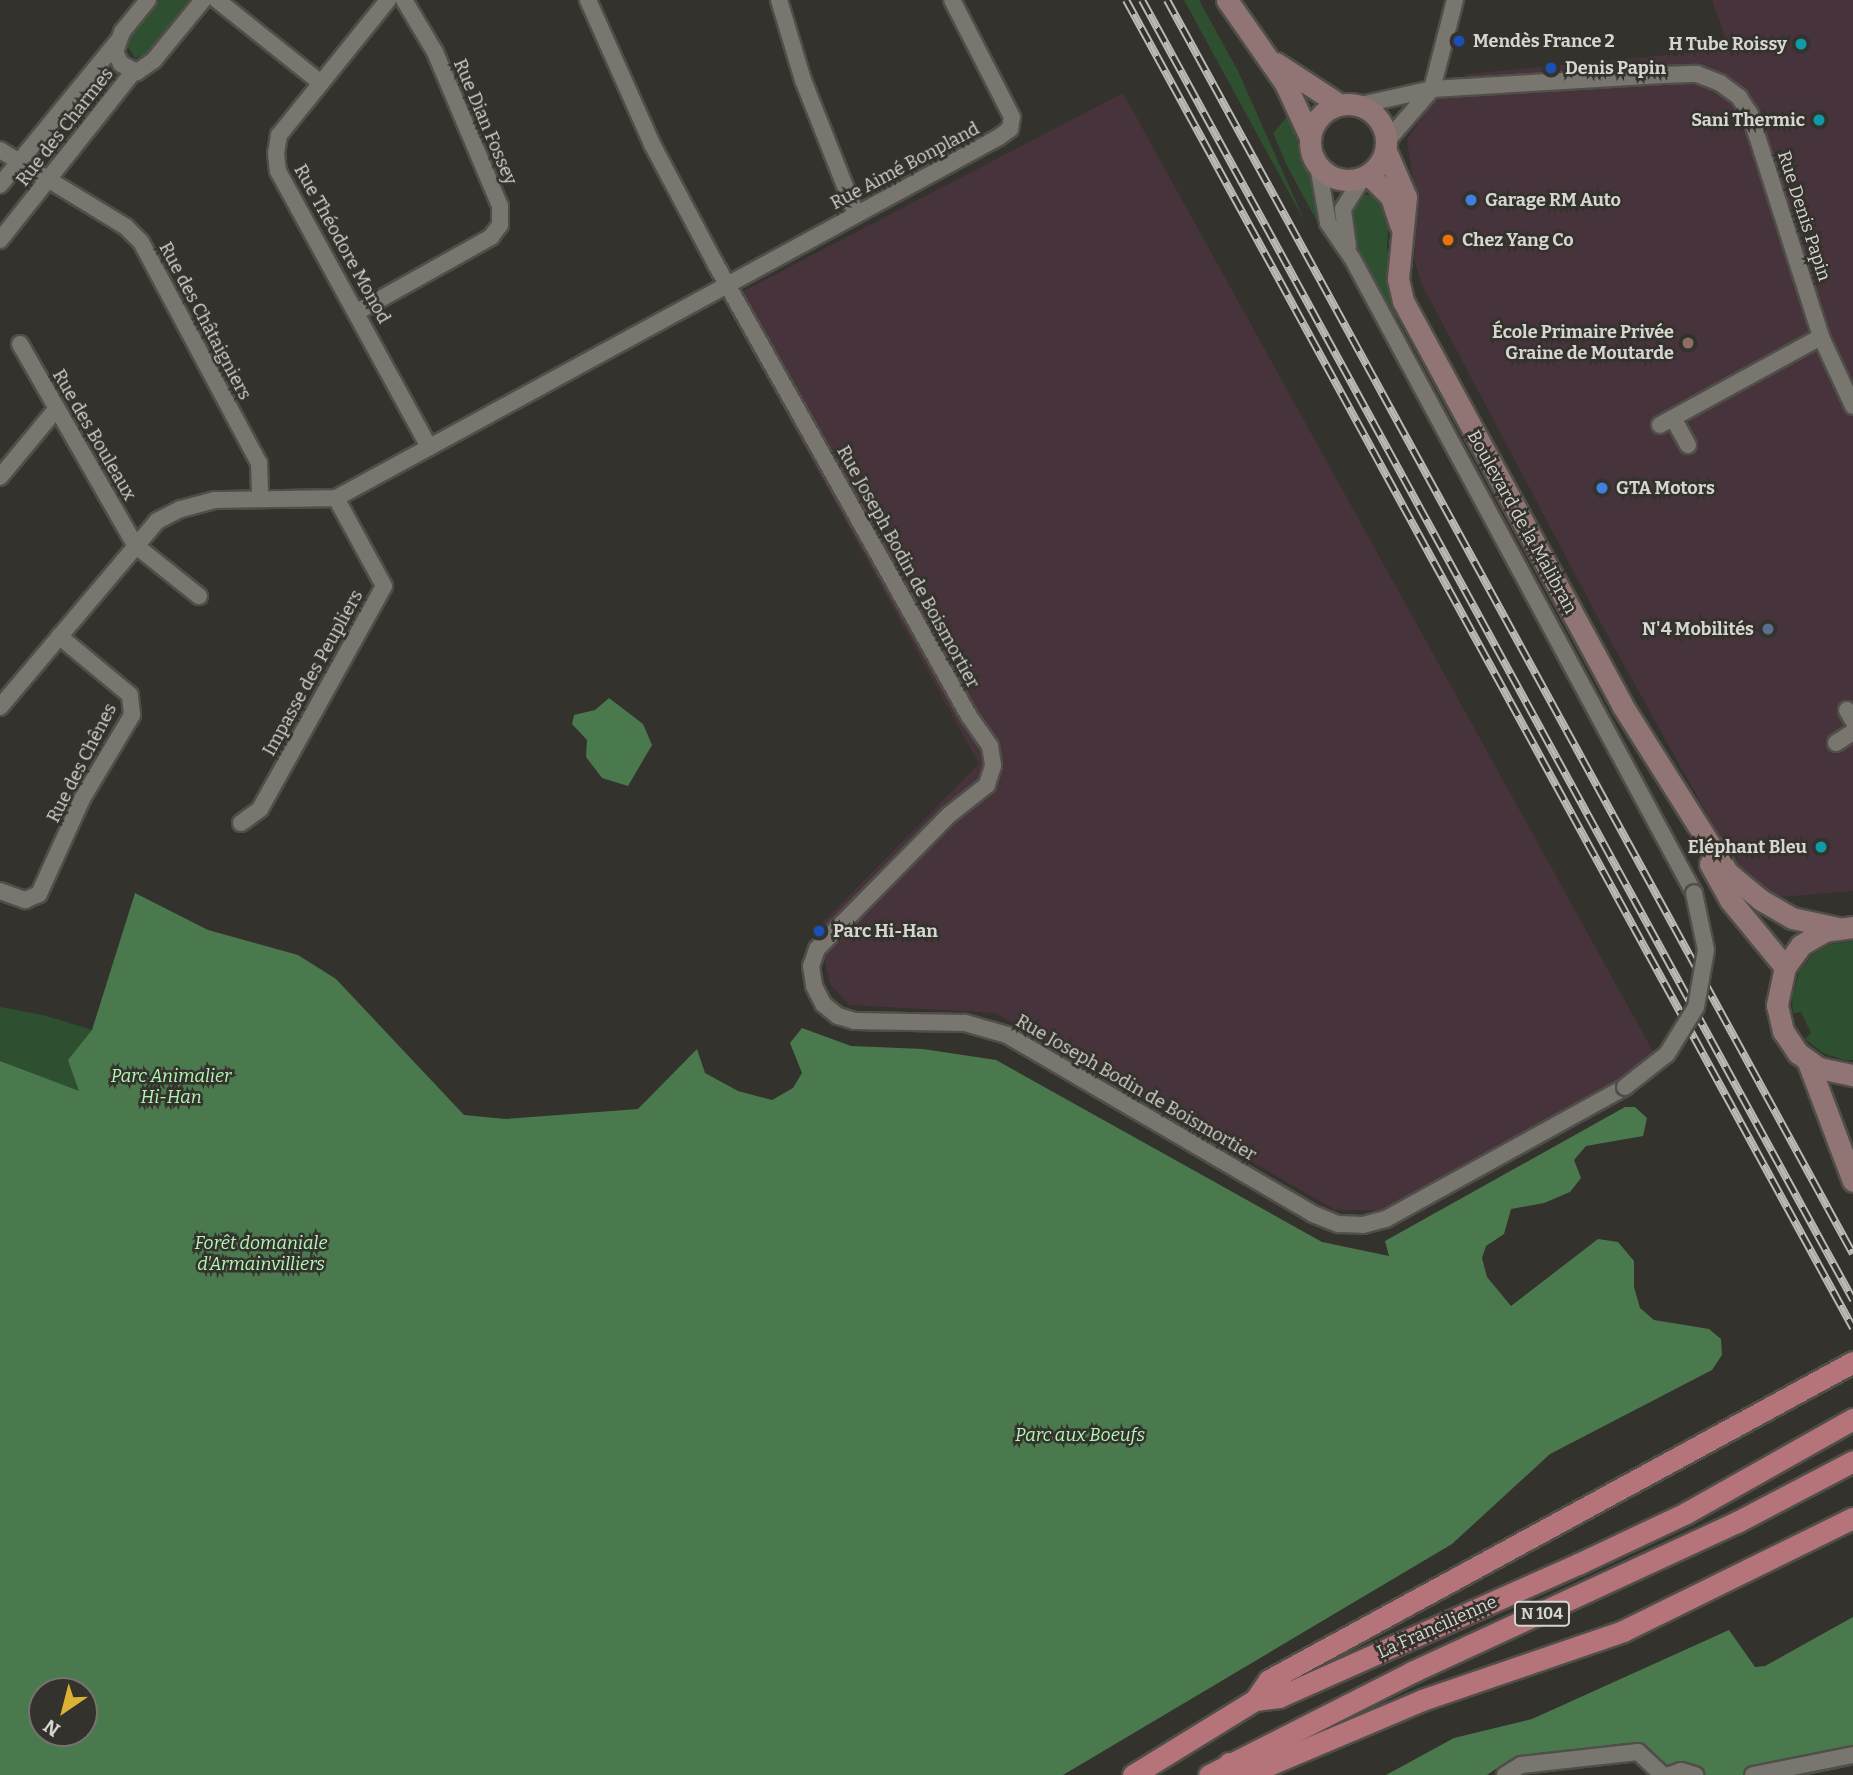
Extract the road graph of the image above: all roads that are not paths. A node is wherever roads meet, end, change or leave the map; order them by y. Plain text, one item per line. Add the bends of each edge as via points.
1 (148, 0) edge
2 (387, 0) edge
3 (404, 0) edge
4 (588, 0) edge
5 (779, 0) edge
6 (951, 0) edge
7 (1227, 0) edge
8 (1455, 0) edge
9 (205, 1) edge
10 (119, 40) junction
11 (1269, 58) junction
12 (134, 71) junction
13 (321, 83) junction
14 (1432, 89) junction
15 (1350, 104) junction
16 (1309, 135) junction
17 (1387, 146) junction
18 (0, 150) edge
19 (20, 162) junction
20 (1318, 166) junction
21 (1365, 177) junction
22 (49, 179) junction
23 (0, 185) edge
24 (856, 214) junction
25 (0, 240) edge
26 (1401, 243) junction
27 (1352, 258) junction
28 (727, 282) junction
29 (357, 312) junction
30 (1821, 337) junction
31 (20, 344) dead end
32 (1853, 406) edge
33 (57, 408) junction
34 (1688, 445) dead end
35 (429, 447) junction
36 (0, 477) edge
37 (260, 497) junction
38 (336, 498) junction
39 (135, 545) junction
40 (199, 596) dead end
41 (59, 636) junction
42 (0, 707) edge
43 (1853, 732) edge
44 (1836, 743) dead end
45 (1675, 793) junction
46 (240, 823) dead end
47 (0, 891) edge
48 (1845, 927) edge
49 (1785, 967) junction
50 (1808, 1062) junction
51 (1853, 1075) edge
52 (1853, 1181) edge
53 (1853, 1362) edge
54 (1847, 1422) edge
55 (1853, 1461) edge
56 (1853, 1518) edge
57 (1255, 1700) junction
58 (1853, 1755) edge
59 (1229, 1763) junction
60 (1133, 1775) edge
61 (1209, 1775) edge
62 (1505, 1775) edge
63 (1666, 1775) edge
64 (1695, 1775) edge
65 (1753, 1775) edge

1 - 10 street, Rue des Charmes
2 - 13 street, Rue Théodore Monod
3 - 29 street, Rue Dian Fossey via 435,52 500,206 500,225 491,237
4 - 28 street, Rue Joseph Bodin de Boismortier via 652,144
5 - 24 street via 803,80
6 - 24 street, Rue Aimé Bonpland via 1008,105 1010,129
7 - 11 main road
8 - 14 street
9 - 12 street, Rue des Charmes via 154,61
9 - 13 street
10 - 12 street, Rue des Charmes via 116,59
10 - 19 street, Rue des Charmes
11 - 15 main road
11 - 16 main road via 1296,101
12 - 22 street, Rue des Charmes
13 - 29 street, Rue Théodore Monod via 279,135 278,171
14 - 15 street, Rue Denis Papin
14 - 17 street
14 - 30 street, Rue Denis Papin via 1697,74 1720,83 1740,97 1750,114
15 - 16 main road via 1322,113
15 - 17 main road via 1380,121
16 - 20 main road
17 - 21 main road
17 - 26 main road, Boulevard de la Malibran via 1406,197
18 - 19 street, Rue des Châtaigniers
19 - 22 street, Rue des Châtaigniers
19 - 23 street, Rue des Charmes
20 - 21 main road via 1333,177
20 - 27 street, Rue Joseph Bodin de Boismortier via 1328,223
21 - 26 main road, Boulevard de la Malibran via 1396,208
21 - 27 street, Rue Joseph Bodin de Boismortier via 1343,209
22 - 25 street, Rue des Charmes
22 - 37 street, Rue des Châtaigniers via 126,227 141,242 260,463
24 - 28 street, Rue Aimé Bonpland
26 - 45 main road, Boulevard de la Malibran via 1400,293 1410,316 1622,705
27 - 28 street, Rue Joseph Bodin de Boismortier, bridge via 1694,893 1706,950 1696,1007 1667,1054 1625,1087 1386,1219 1363,1225 1338,1224 1313,1214 1007,1035 965,1023 854,1021 823,1004 811,966 817,949 948,815 976,798 987,785 993,766 990,746
28 - 35 street
29 - 35 street, Rue Théodore Monod
30 - 32 street, Rue Denis Papin
30 - 34 street via 1667,422
31 - 33 street, Rue des Bouleaux
33 - 36 street
33 - 39 street, Rue des Bouleaux
35 - 38 street
37 - 38 street
37 - 39 street via 181,509 157,521
38 - 46 street, Impasse des Peupliers via 384,586 260,809
39 - 40 street
39 - 41 street
41 - 42 street
41 - 47 street, Rue des Chênes via 130,695 132,715 82,799 39,894 25,900
43 - 44 street
45 - 48 main road, Boulevard de la Malibran via 1739,884 1792,918
45 - 49 main road, Boulevard de la Malibran via 1730,900
48 - 49 main road via 1801,945
49 - 50 main road via 1777,992 1779,1018 1789,1043
50 - 51 main road via 1831,1073
50 - 52 main road
53 - 57 highway via 1269,1680
54 - 57 highway, La Francilienne / N 104 via 1686,1513 1590,1559 1279,1697
55 - 59 highway, La Francilienne / N 104 via 1737,1522 1412,1672
56 - 59 highway via 1623,1631 1422,1700 1259,1769
57 - 60 highway, La Francilienne / N 104
58 - 65 street
59 - 61 highway, La Francilienne / N 104
62 - 63 street via 1521,1765 1638,1752
63 - 64 street via 1681,1771

